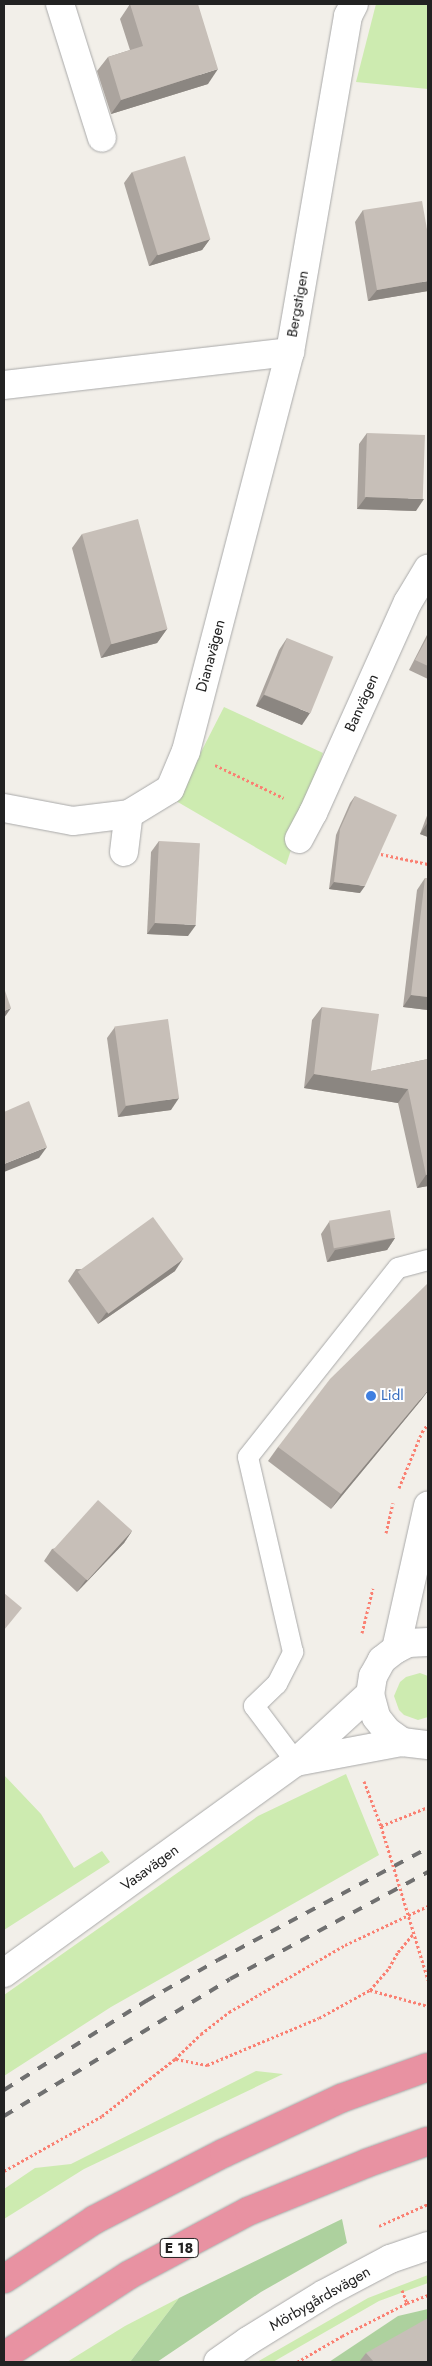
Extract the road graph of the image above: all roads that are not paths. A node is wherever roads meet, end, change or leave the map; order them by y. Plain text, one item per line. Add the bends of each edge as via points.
1 (60, 4) edge
2 (354, 4) edge
3 (102, 138) dead end
4 (290, 352) junction
5 (4, 385) edge
6 (428, 569) edge
7 (4, 808) edge
8 (129, 814) junction
9 (299, 839) dead end
10 (124, 852) dead end
11 (428, 1260) edge
12 (428, 1506) edge
13 (428, 1642) edge
14 (396, 1649) junction
15 (370, 1694) junction
16 (402, 1742) junction
17 (428, 1745) edge
18 (296, 1762) junction
19 (4, 1974) edge
20 (428, 2067) edge
21 (428, 2141) edge
22 (428, 2246) edge
23 (4, 2279) edge
24 (4, 2356) edge
25 (218, 2362) edge

1 - 3 street
2 - 4 street, Bergstigen via 348,16
4 - 5 street, Bergstigen
4 - 8 street, Dianavägen via 186,751 170,789
6 - 9 street, Banvägen via 408,602
7 - 8 street, Dianavägen via 74,821
8 - 10 street
11 - 18 lane via 398,1268 248,1457 293,1652 278,1684 254,1706
12 - 14 street
13 - 14 street via 408,1643
14 - 15 street via 382,1660 373,1676
15 - 16 street via 376,1717
15 - 18 street, Vasavägen
16 - 17 street, Vasavägen
16 - 18 street, Vasavägen
18 - 19 street, Vasavägen
20 - 23 highway via 342,2098 224,2152 94,2220
21 - 24 highway, E 18 via 367,2162 240,2215 129,2275
22 - 25 street, Mörbygårdsvägen via 390,2259 324,2294

